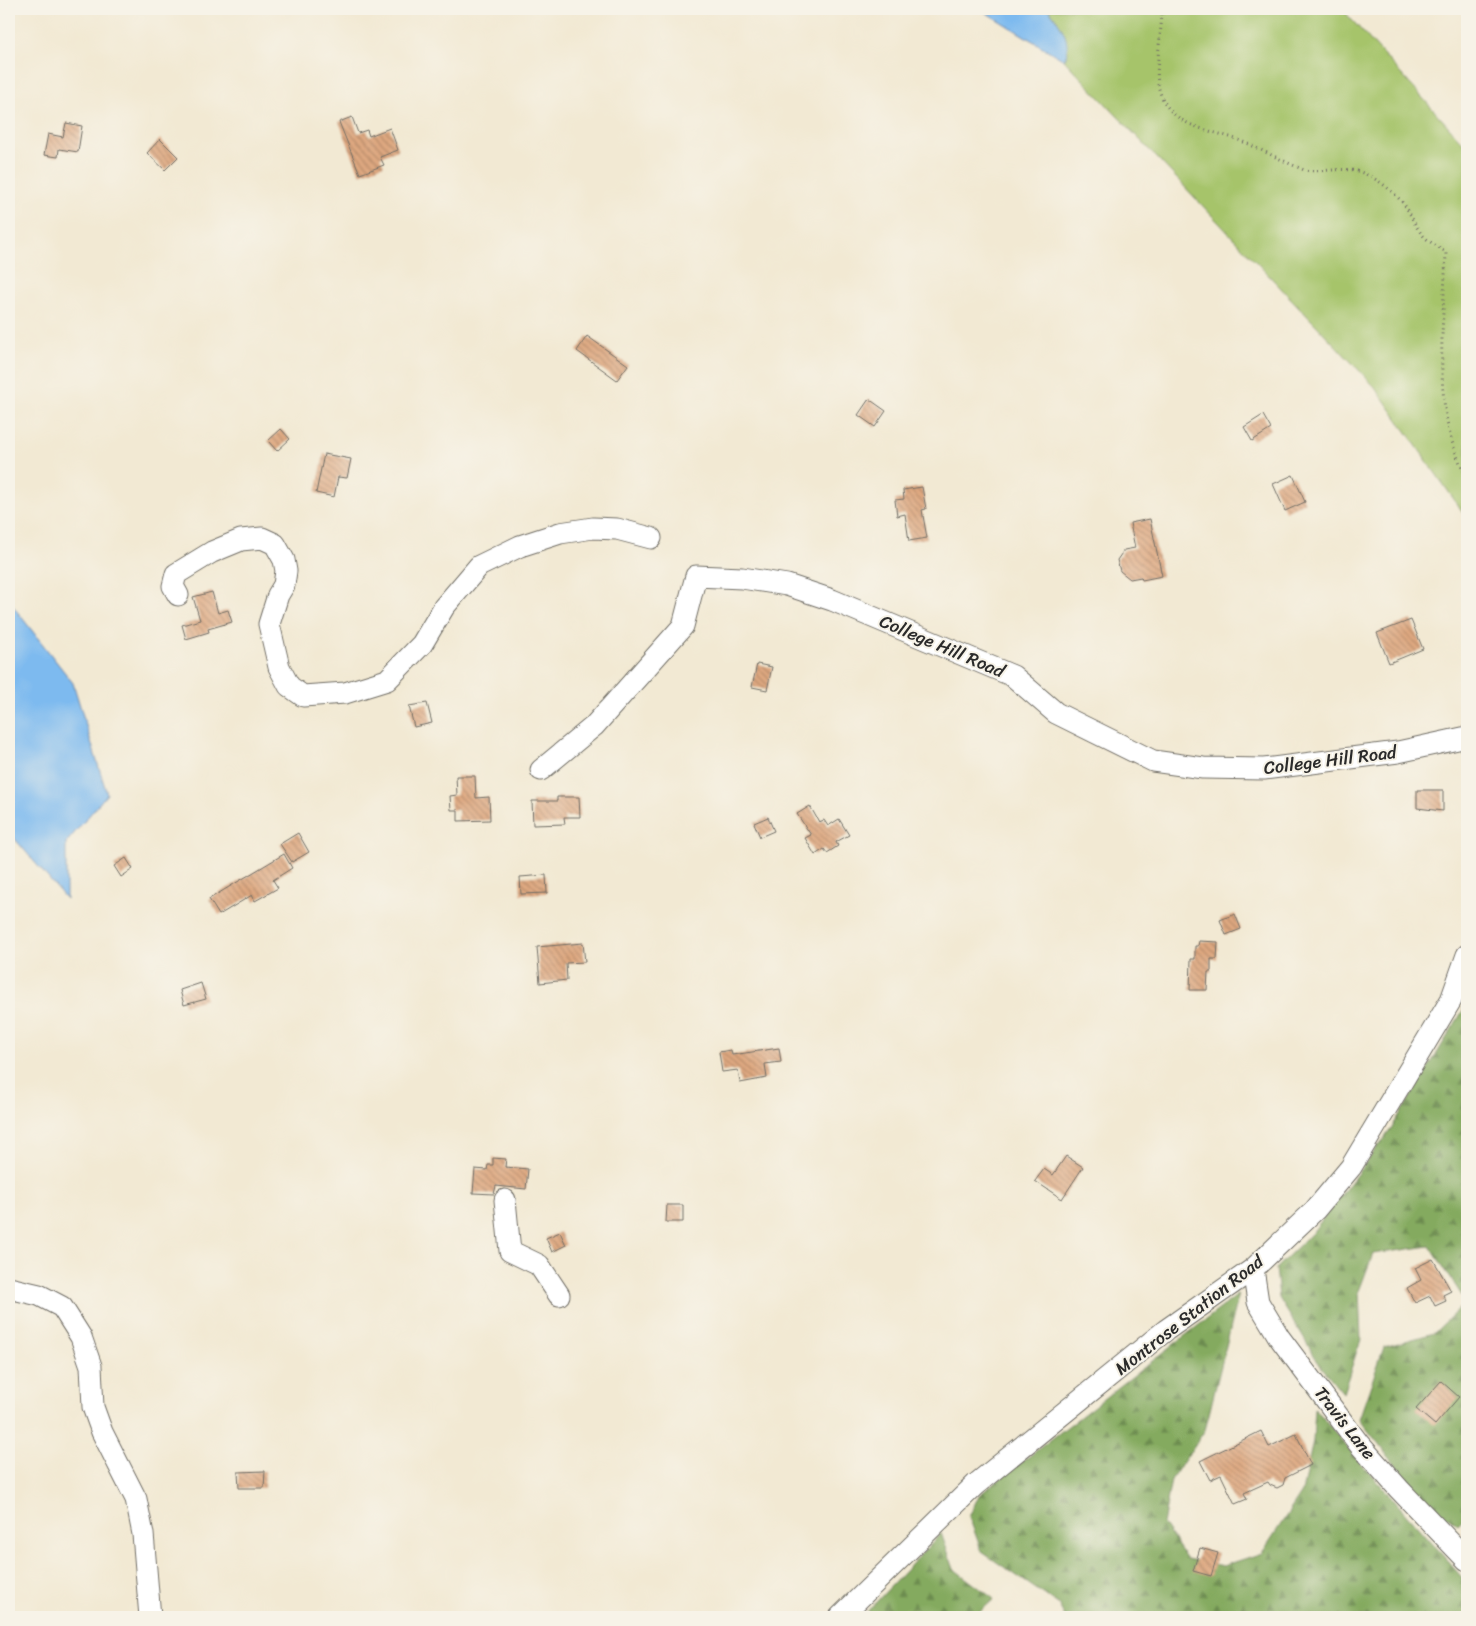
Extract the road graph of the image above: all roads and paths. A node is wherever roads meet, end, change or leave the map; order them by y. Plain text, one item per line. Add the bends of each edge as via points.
1 (1162, 9) edge
2 (1467, 476) edge
3 (651, 538) dead end
4 (178, 594) dead end
5 (1467, 737) edge
6 (541, 770) dead end
7 (1467, 955) edge
8 (505, 1200) dead end
9 (1253, 1269) junction
10 (9, 1288) edge
11 (559, 1296) dead end
12 (1467, 1560) edge
13 (150, 1617) edge
14 (840, 1617) edge

1 - 2 path via 1159,88 1173,115 1184,123 1239,141 1304,170 1343,169 1371,178 1397,196 1420,232 1446,252 1440,363 1451,438
3 - 4 street via 617,529 593,528 560,533 520,546 478,566 444,606 422,644 387,680 345,693 303,696 289,686 279,667 269,624 286,571 275,544 262,538 248,539 212,552 176,574 173,586
5 - 6 street, College Hill Road via 1398,752 1264,769 1202,768 1153,761 1056,713 1013,676 832,600 787,585 742,578 696,576 683,626 594,726
7 - 9 street, Montrose Station Road via 1451,1000 1351,1167 1315,1210
8 - 11 street via 510,1251 539,1265
9 - 12 street, Travis Lane via 1258,1302 1278,1337 1359,1444
9 - 14 street, Montrose Station Road via 1166,1330 974,1485
10 - 13 street via 39,1294 62,1307 81,1337 92,1366 94,1407 102,1432 136,1499 143,1534

